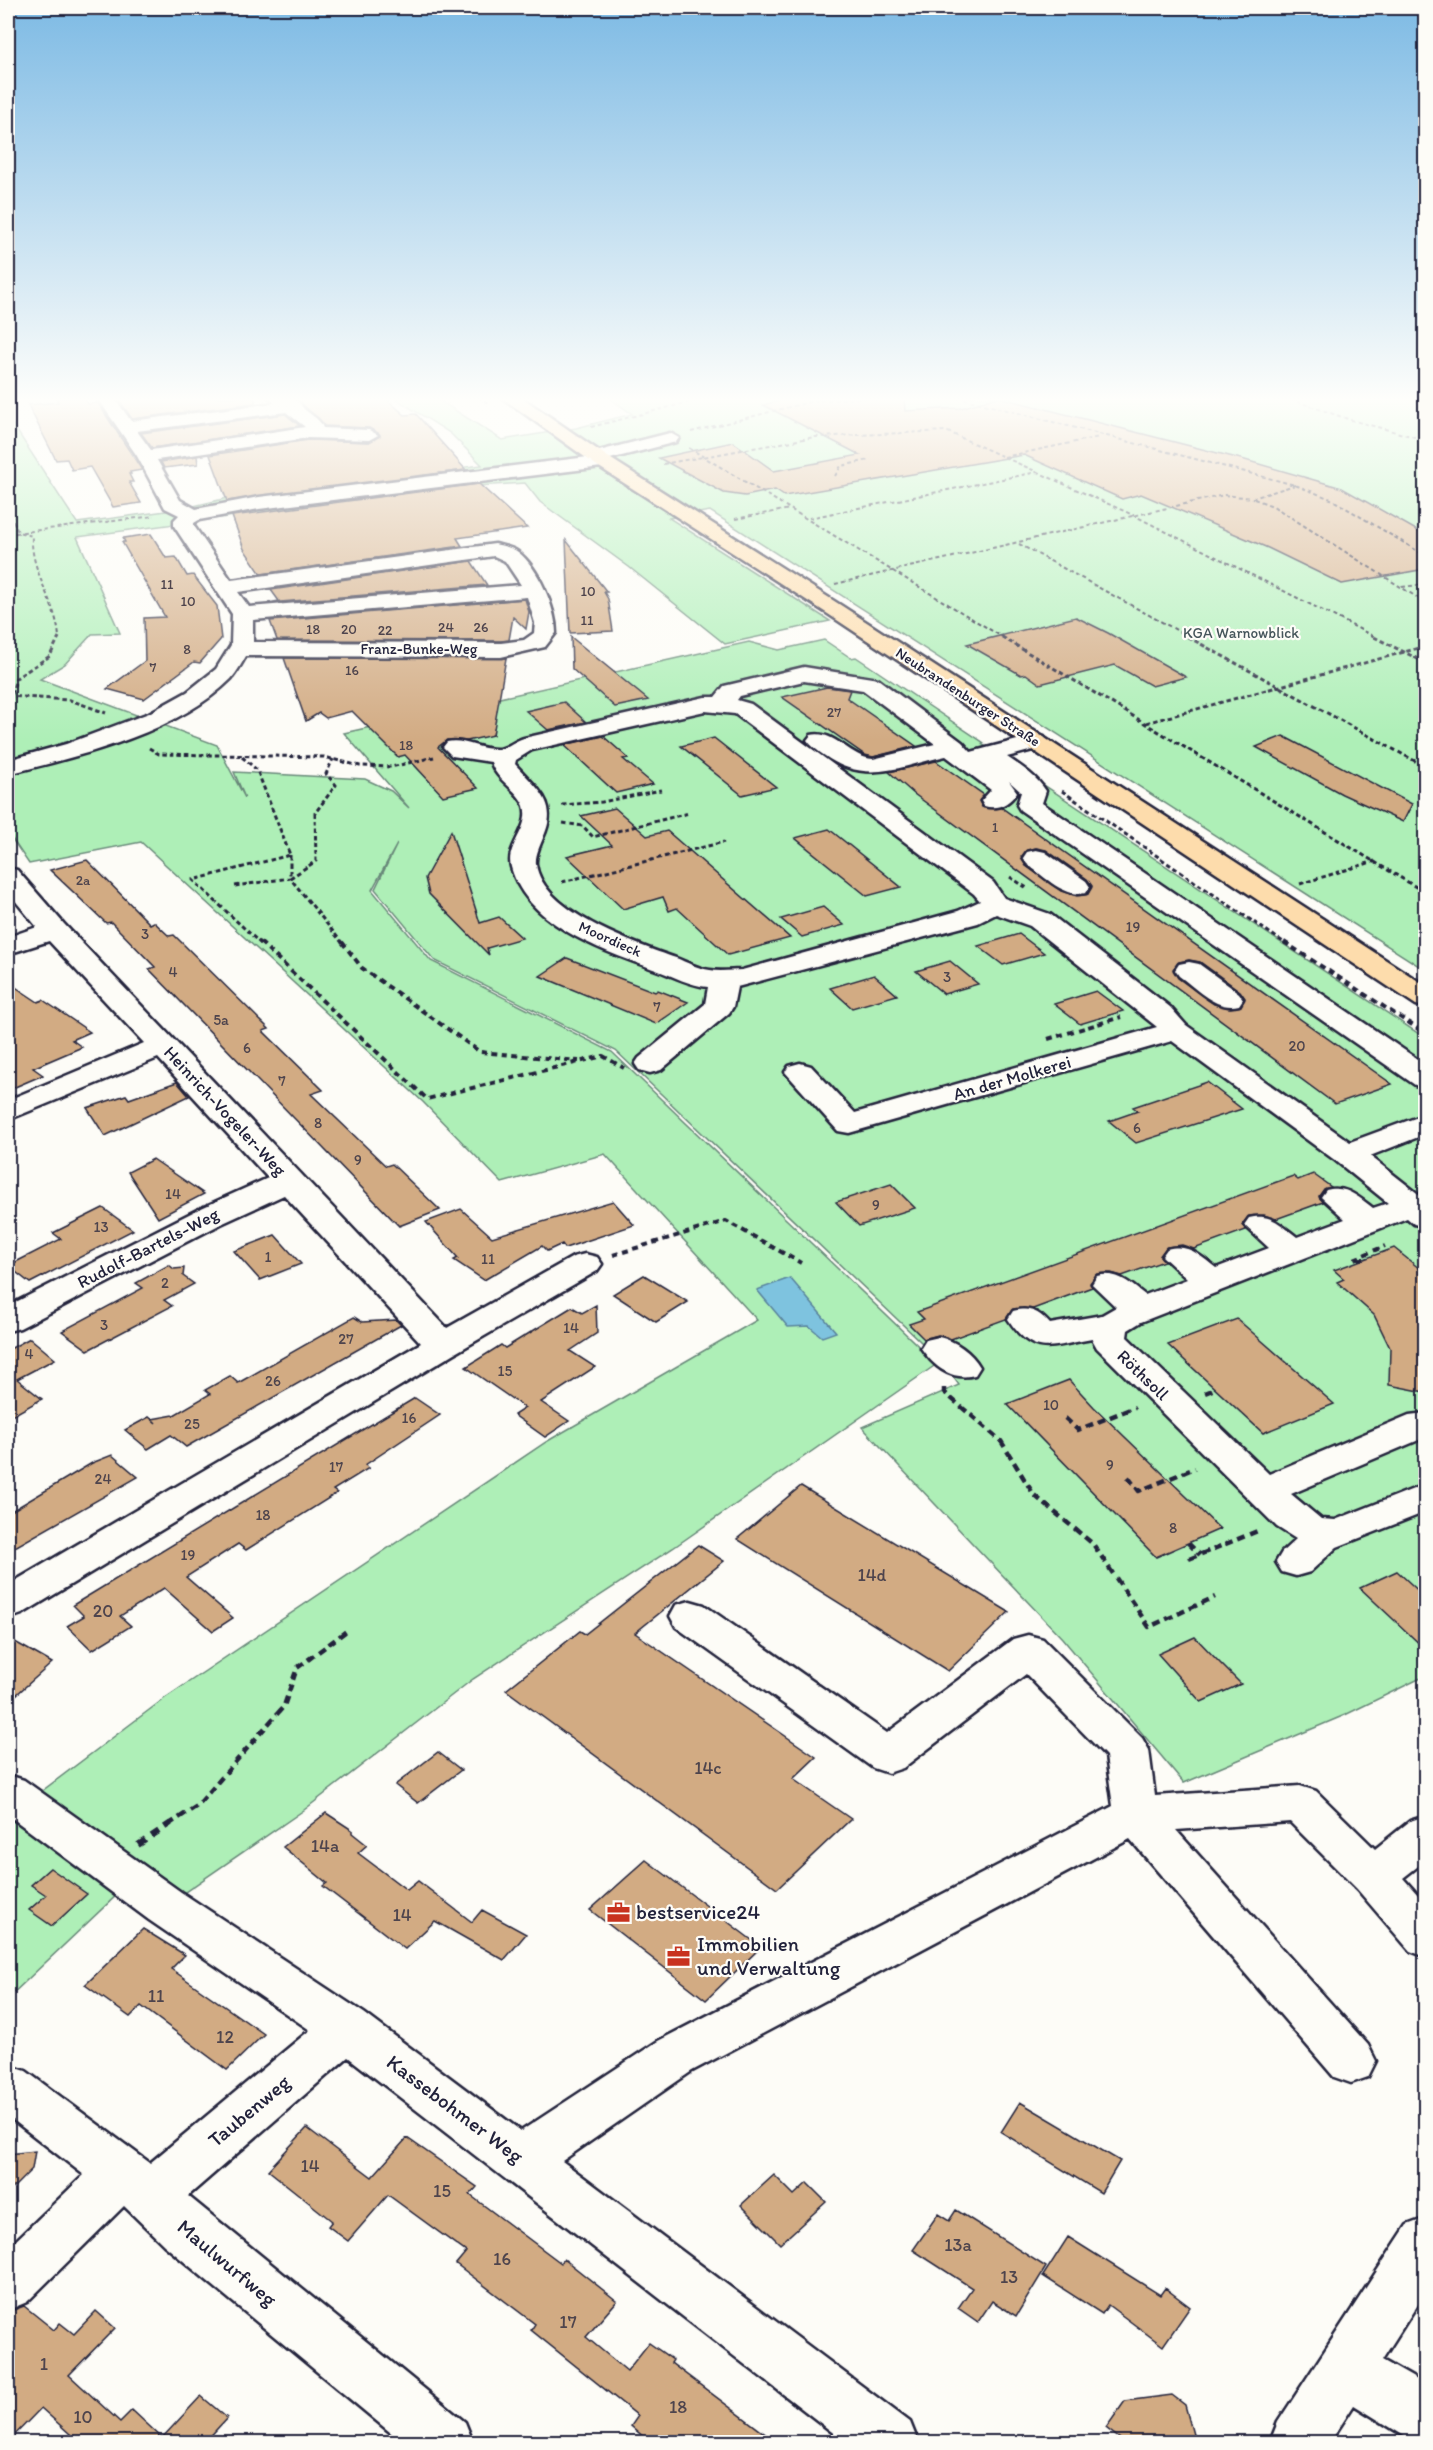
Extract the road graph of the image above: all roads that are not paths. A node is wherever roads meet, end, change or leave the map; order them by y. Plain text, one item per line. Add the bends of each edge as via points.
1 (187, 511) edge
2 (208, 511) edge
3 (681, 511) edge
4 (193, 514) junction
5 (420, 559) junction
6 (226, 587) junction
7 (535, 590) junction
8 (440, 598) junction
9 (243, 614) junction
10 (242, 649) junction
11 (762, 697) dead end
12 (722, 704) junction
13 (1036, 742) junction
14 (457, 749) road end
15 (969, 754) junction
16 (504, 757) junction
17 (8, 766) edge
18 (851, 789) junction
19 (993, 801) dead end
20 (1036, 858) dead end
21 (8, 876) edge
22 (1077, 887) dead end
23 (995, 904) junction
24 (54, 930) junction
25 (8, 946) edge
26 (1189, 970) dead end
27 (724, 980) junction
28 (1229, 999) dead end
29 (1425, 999) edge
30 (1176, 1031) junction
31 (164, 1045) junction
32 (650, 1064) road end
33 (800, 1071) dead end
34 (1425, 1079) edge
35 (8, 1111) edge
36 (1425, 1123) edge
37 (1347, 1154) junction
38 (289, 1180) junction
39 (1337, 1197) dead end
40 (1418, 1211) edge
41 (1265, 1224) dead end
42 (1378, 1234) junction
43 (1297, 1248) junction
44 (1184, 1255) dead end
45 (585, 1263) road end
46 (1217, 1280) junction
47 (1104, 1286) dead end
48 (1127, 1316) junction
49 (8, 1320) edge
50 (1033, 1331) dead end
51 (443, 1345) junction
52 (1422, 1424) dead end
53 (1264, 1491) junction
54 (1425, 1497) edge
55 (1327, 1534) junction
56 (1296, 1562) dead end
57 (8, 1604) edge
58 (690, 1616) dead end
59 (8, 1792) edge
60 (1136, 1815) junction
61 (1425, 1834) edge
62 (1373, 1876) junction
63 (1425, 1937) edge
64 (347, 2028) junction
65 (1351, 2061) dead end
66 (8, 2086) edge
67 (522, 2158) junction
68 (136, 2184) junction
69 (1425, 2243) edge
70 (8, 2284) edge
71 (1345, 2369) junction
72 (1425, 2417) edge
73 (445, 2442) edge
74 (890, 2442) edge
75 (1298, 2442) edge

1 - 4 street
2 - 4 street
3 - 13 main road, Neubrandenburger Straße
4 - 6 street via 184,520 183,526
5 - 6 street, Franz-Bunke-Weg
5 - 7 street, Franz-Bunke-Weg via 495,550 512,556
5 - 8 street
6 - 9 street
7 - 8 street
7 - 10 street, Franz-Bunke-Weg via 547,630 543,638 520,647
8 - 9 street
9 - 10 street via 246,630
10 - 17 street via 229,668 196,697 132,729 79,748
11 - 15 street via 860,766
12 - 15 street via 732,691 804,674 870,684
12 - 16 street via 705,704 667,717 524,745
12 - 18 street via 743,709
13 - 15 street
13 - 29 main road, Neubrandenburger Straße
14 - 16 street
15 - 18 street
15 - 19 street via 1005,792
15 - 34 street via 1023,779 1034,791 1029,805
16 - 27 street, Moordieck via 503,765 537,815 523,865 532,888 553,909 587,932 706,979
18 - 23 street via 984,888
20 - 22 street
21 - 24 street, Heinrich-Vogeler-Weg
23 - 27 street, Moordieck via 968,917
23 - 30 street via 1040,920 1160,1013
24 - 25 street
24 - 31 street, Heinrich-Vogeler-Weg
26 - 28 street
27 - 32 street via 719,1007
30 - 33 street, An der Molkerei via 849,1124
30 - 37 street
31 - 35 street
31 - 38 street, Heinrich-Vogeler-Weg
36 - 37 street
37 - 40 street
38 - 49 street, Rudolf-Bartels-Weg via 209,1216
38 - 51 street, Heinrich-Vogeler-Weg
39 - 42 street
40 - 42 street
41 - 43 street
42 - 43 street
43 - 46 street
44 - 46 street
45 - 51 street
46 - 48 street
47 - 48 street
48 - 50 street
48 - 53 street, Röthsoll via 1109,1340 1115,1349
51 - 57 street
52 - 53 street
53 - 55 street, Röthsoll via 1308,1530
54 - 55 street via 1340,1533
55 - 56 street
58 - 60 street via 888,1756 1028,1650 1127,1750
59 - 64 street, Kassebohmer Weg via 107,1865
60 - 62 street via 1300,1804
60 - 65 street
60 - 67 street via 675,2056
61 - 62 street
62 - 63 street
64 - 67 street, Kassebohmer Weg
64 - 68 street, Taubenweg
66 - 68 street, Maulwurfweg
67 - 74 street, Kassebohmer Weg
68 - 70 street, Taubenweg
68 - 73 street, Maulwurfweg via 182,2227
69 - 71 street
71 - 72 street
71 - 75 street

